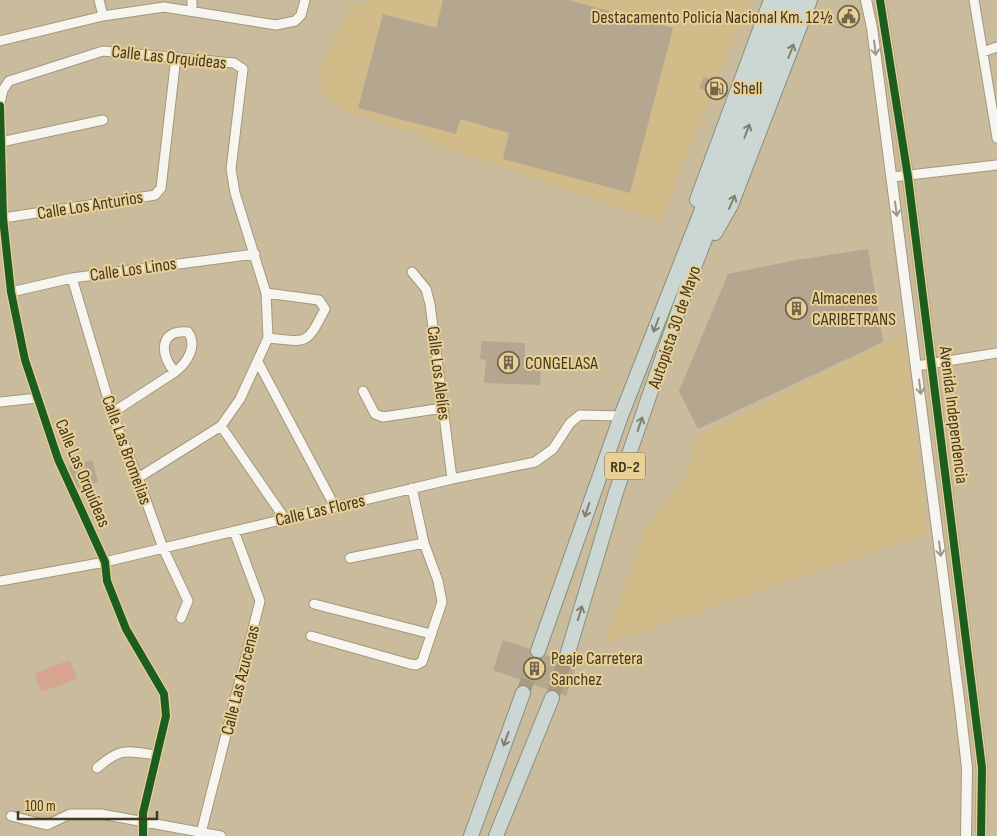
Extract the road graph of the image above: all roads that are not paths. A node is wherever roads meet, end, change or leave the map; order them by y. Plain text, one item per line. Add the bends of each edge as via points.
1 (99, 0) edge
2 (192, 0) edge
3 (305, 0) edge
4 (772, 0) edge
5 (784, 0) edge
6 (798, 0) edge
7 (810, 0) edge
8 (866, 0) edge
9 (880, 0) edge
10 (974, 0) edge
11 (192, 11) junction
12 (103, 16) junction
13 (0, 41) edge
14 (997, 47) edge
15 (983, 52) junction
16 (176, 57) junction
17 (0, 104) edge
18 (103, 120) dead end
19 (997, 138) edge
20 (1, 142) edge
21 (997, 165) edge
22 (892, 177) junction
23 (908, 177) junction
24 (718, 189) junction
25 (3, 218) junction
26 (255, 254) junction
27 (412, 272) dead end
28 (691, 275) junction
29 (72, 278) junction
30 (674, 280) junction
31 (11, 292) junction
32 (266, 293) junction
33 (268, 338) junction
34 (997, 353) edge
35 (258, 362) junction
36 (932, 364) junction
37 (917, 366) junction
38 (176, 372) dead end
39 (363, 391) dead end
40 (37, 398) junction
41 (0, 402) edge
42 (443, 408) junction
43 (112, 413) junction
44 (621, 416) junction
45 (221, 426) junction
46 (138, 478) junction
47 (452, 479) junction
48 (595, 483) junction
49 (412, 488) junction
50 (616, 492) junction
51 (336, 507) junction
52 (285, 519) junction
53 (234, 530) junction
54 (424, 543) junction
55 (162, 548) junction
56 (350, 558) dead end
57 (105, 562) junction
58 (0, 580) edge
59 (314, 604) dead end
60 (180, 618) dead end
61 (431, 634) junction
62 (310, 636) dead end
63 (538, 651) tunnel mouth
64 (566, 659) tunnel mouth
65 (523, 693) tunnel mouth
66 (552, 698) tunnel mouth
67 (156, 755) junction
68 (97, 768) dead end
69 (11, 816) dead end
70 (141, 822) junction
71 (201, 832) junction
72 (143, 836) edge
73 (222, 836) edge
74 (471, 836) edge
75 (496, 836) edge
76 (966, 836) edge
77 (981, 836) edge

1 - 12 street
2 - 11 street
3 - 11 street via 301,15 295,21 276,25
4 - 30 highway via 688,224
5 - 24 highway, Autopista 30 de Mayo / RD-2
24 -> 6 highway, Autopista 30 de Mayo / RD-2
28 -> 7 highway via 731,204
8 -> 22 street, Avenida Independencia
9 - 23 street, Avenida Independencia
10 - 15 street
11 - 12 street via 164,7
12 - 13 street
14 - 15 street
15 - 19 street
16 - 17 street, Calle Las Orquídeas via 103,51 9,81
16 - 25 street, Calle Los Anturios via 159,192
16 - 26 street, Calle Las Orquídeas via 234,63 244,69 231,169 235,193
17 - 20 street, Calle Las Orquídeas
18 - 20 street
20 - 25 street, Calle Las Orquídeas
21 - 23 street
22 - 23 street
22 -> 37 street, Avenida Independencia
23 - 36 street, Avenida Independencia
24 - 28 highway, Autopista 30 de Mayo / RD-2
24 - 30 highway, Autopista 30 de Mayo / RD-2
25 - 31 street, Calle Las Orquídeas
26 - 29 street, Calle Los Linos
26 - 32 street, Calle Las Orquídeas
27 - 42 street, Calle Los Alelíes via 426,289 430,304
50 -> 28 highway, Autopista 30 de Mayo / RD-2
29 - 31 street, Calle Los Linos
29 - 43 street, Calle Las Bromelias
30 -> 44 highway, Autopista 30 de Mayo / RD-2
31 - 40 street, Calle Las Orquídeas via 25,360
32 - 33 street, Calle Las Orquídeas
32 - 33 street via 319,300 325,309 307,339
33 - 35 street, Calle Las Orquídeas
34 - 36 street
35 - 45 street, Calle Las Orquídeas via 240,399
35 - 51 street
36 - 37 street
36 - 77 street, Avenida Independencia via 982,768
37 -> 76 street, Avenida Independencia via 967,768
38 - 43 street
39 - 42 street via 375,414 383,417
40 - 41 street
40 - 57 street, Calle Las Orquídeas via 58,460
42 - 47 street, Calle Los Alelíes
43 - 46 street, Calle Las Bromelias
44 - 47 street, Calle Las Flores via 580,415 570,423 553,449 535,462
44 - 48 highway, Autopista 30 de Mayo / RD-2
45 - 46 street, Calle Las Orquídeas
45 - 52 street
46 - 55 street, Calle Las Bromelias
47 - 49 street, Calle Las Flores
48 - 50 highway
48 -> 63 highway, Autopista 30 de Mayo / RD-2
49 - 51 street, Calle Las Flores
49 - 54 street
64 -> 50 highway, Autopista 30 de Mayo / RD-2
51 - 52 street, Calle Las Flores
52 - 53 street, Calle Las Flores
53 - 55 street, Calle Las Flores
53 - 71 street, Calle Las Azucenas via 260,601
54 - 56 street
54 - 61 street via 442,592 442,602
55 - 57 street, Calle Las Flores
55 - 60 street, Calle Las Bromelias via 188,601
57 - 58 street, Calle Las Flores
57 - 67 street, Calle Las Orquídeas via 107,581 126,629 164,694 167,709
59 - 61 street
61 - 62 street via 422,662 416,665
65 -> 74 highway
66 - 75 highway
67 - 68 street via 120,752
67 - 70 street, Calle Las Orquídeas
69 - 70 street via 47,825 70,814 101,814
70 - 71 street
70 - 72 street, Calle Las Orquídeas
71 - 73 street

